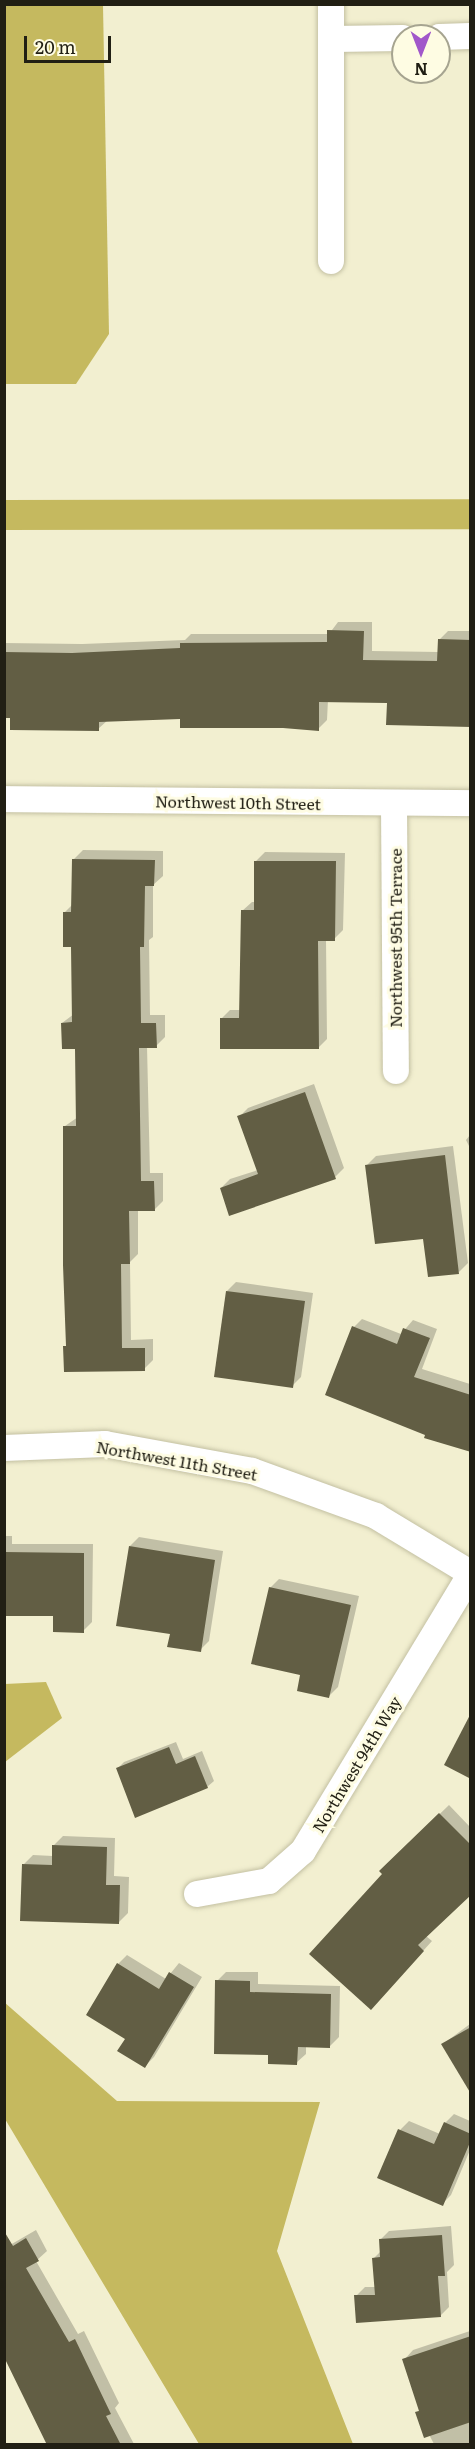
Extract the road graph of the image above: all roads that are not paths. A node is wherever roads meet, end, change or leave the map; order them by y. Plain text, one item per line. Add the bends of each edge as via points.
1 (331, 4) edge
2 (471, 36) edge
3 (451, 37) edge
4 (391, 38) edge
5 (333, 39) junction
6 (331, 261) dead end
7 (4, 799) edge
8 (471, 803) edge
9 (394, 804) junction
10 (396, 1071) dead end
11 (4, 1448) edge
12 (471, 1574) edge
13 (197, 1894) dead end

1 - 5 street
2 - 3 street
4 - 5 street
5 - 6 street
7 - 9 street, Northwest 10th Street
8 - 9 street, Northwest 10th Street
9 - 10 street, Northwest 95th Terrace
11 - 12 street, Northwest 11th Street via 105,1444 252,1471 376,1516
12 - 13 street, Northwest 94th Way via 303,1851 269,1881

